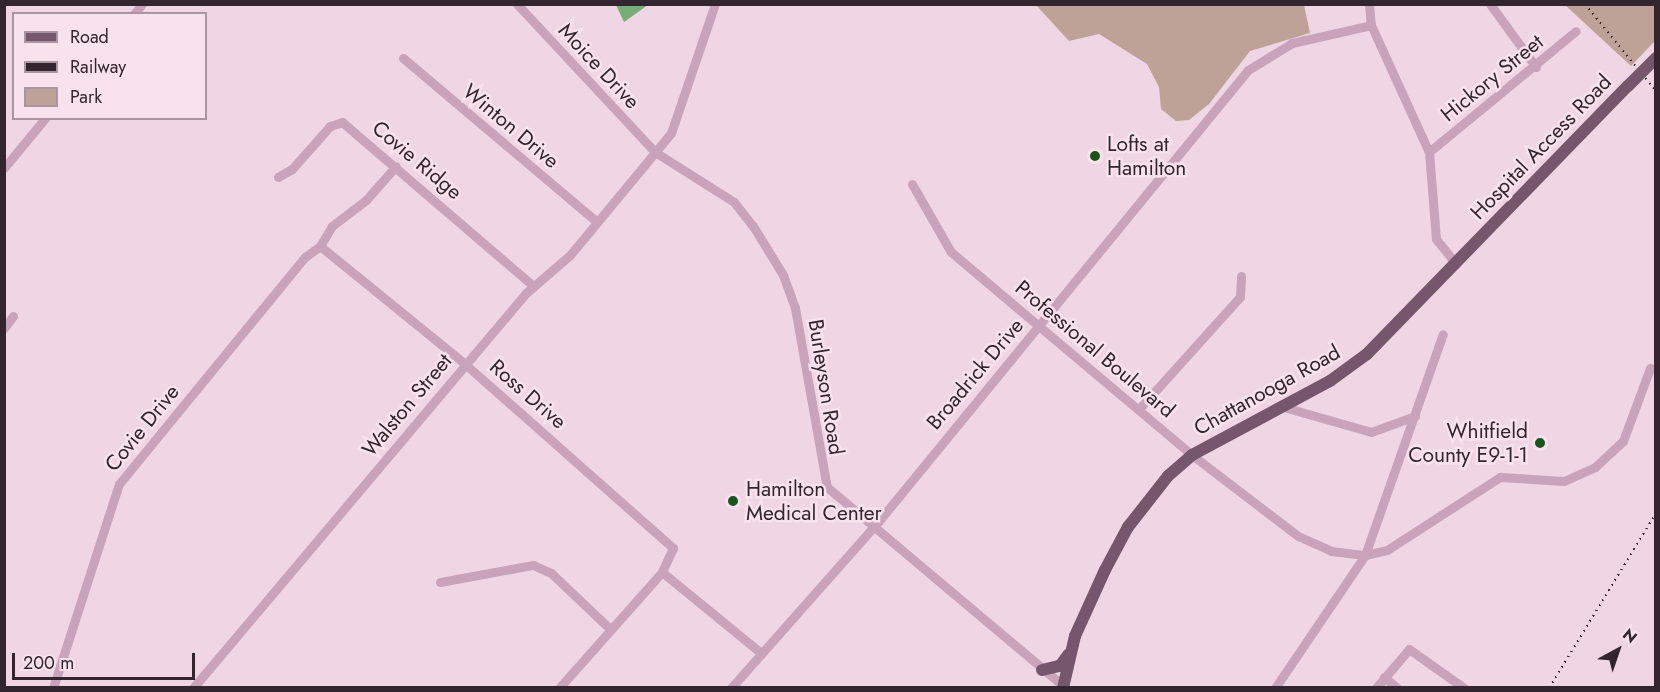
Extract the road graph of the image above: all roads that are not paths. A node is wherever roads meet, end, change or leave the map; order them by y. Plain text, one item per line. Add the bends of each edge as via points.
1 (517, 4) edge
2 (715, 4) edge
3 (1369, 4) edge
4 (1490, 4) edge
5 (1371, 25) junction
6 (1576, 31) dead end
7 (403, 58) dead end
8 (1656, 58) edge
9 (1536, 67) junction
10 (43, 120) edge
11 (655, 152) junction
12 (1429, 152) junction
13 (396, 166) junction
14 (4, 168) edge
15 (278, 177) dead end
16 (912, 183) dead end
17 (596, 222) junction
18 (320, 246) junction
19 (1456, 264) junction
20 (1241, 276) dead end
21 (532, 285) junction
22 (13, 316) dead end
23 (1038, 326) junction
24 (4, 328) edge
25 (1443, 334) dead end
26 (465, 364) junction
27 (1650, 368) dead end
28 (1280, 406) junction
29 (1139, 409) junction
30 (1415, 416) junction
31 (1192, 454) junction
32 (872, 526) junction
33 (1365, 555) junction
34 (662, 572) junction
35 (440, 582) dead end
36 (609, 628) junction
37 (1071, 652) junction
38 (761, 653) junction
39 (1042, 670) junction
40 (1384, 677) junction
41 (53, 687) edge
42 (194, 687) edge
43 (559, 687) edge
44 (731, 687) edge
45 (1063, 687) edge
46 (1275, 687) edge
47 (1376, 687) edge
48 (1397, 687) edge
49 (1464, 687) edge

1 - 11 street, Moice Drive
2 - 11 street, Walston Street via 683,110
3 - 5 street
4 - 9 street
5 - 12 street
5 - 23 street, Broadrick Drive via 1292,43 1268,53 1248,70
6 - 9 street, Hickory Street
7 - 17 street, Winton Drive
8 - 19 main road, Hospital Access Road, bridge
9 - 12 street, Hickory Street
10 - 14 street
11 - 17 street, Walston Street
11 - 32 street, Burleyson Road via 734,202 783,275 803,347 823,481
12 - 19 street via 1436,239
13 - 15 street, Covie Ridge via 336,121 292,169
13 - 18 street via 332,226
13 - 21 street, Covie Ridge
16 - 23 street, Professional Boulevard via 951,252
17 - 21 street, Walston Street via 570,255
18 - 26 street, Ross Drive
18 - 41 street, Covie Drive via 305,256 114,492
19 - 28 main road, Chattanooga Road via 1367,354
20 - 29 street via 1240,297
21 - 26 street, Walston Street
22 - 24 street
23 - 29 street, Professional Boulevard
23 - 32 street, Broadrick Drive
25 - 30 street
26 - 34 street, Ross Drive via 673,548
26 - 42 street, Walston Street
27 - 33 street, Professional Boulevard via 1623,441 1595,467 1564,481 1521,474 1500,477 1387,550
28 - 30 street via 1371,432
28 - 31 main road, Chattanooga Road
29 - 31 street, Professional Boulevard
30 - 33 street
31 - 33 street, Professional Boulevard via 1314,546
31 - 37 main road, Chattanooga Road via 1150,495 1128,527 1086,609
32 - 38 street, Broadrick Drive
32 - 39 street, Burleyson Road
33 - 46 street
34 - 36 street
34 - 38 street
35 - 36 street via 533,565 551,573
36 - 43 street
37 - 39 main road via 1060,666
37 - 45 main road, Chattanooga Road
38 - 44 street, Broadrick Drive
39 - 45 street, Burleyson Road
40 - 47 street
40 - 48 street
40 - 49 street via 1409,649

